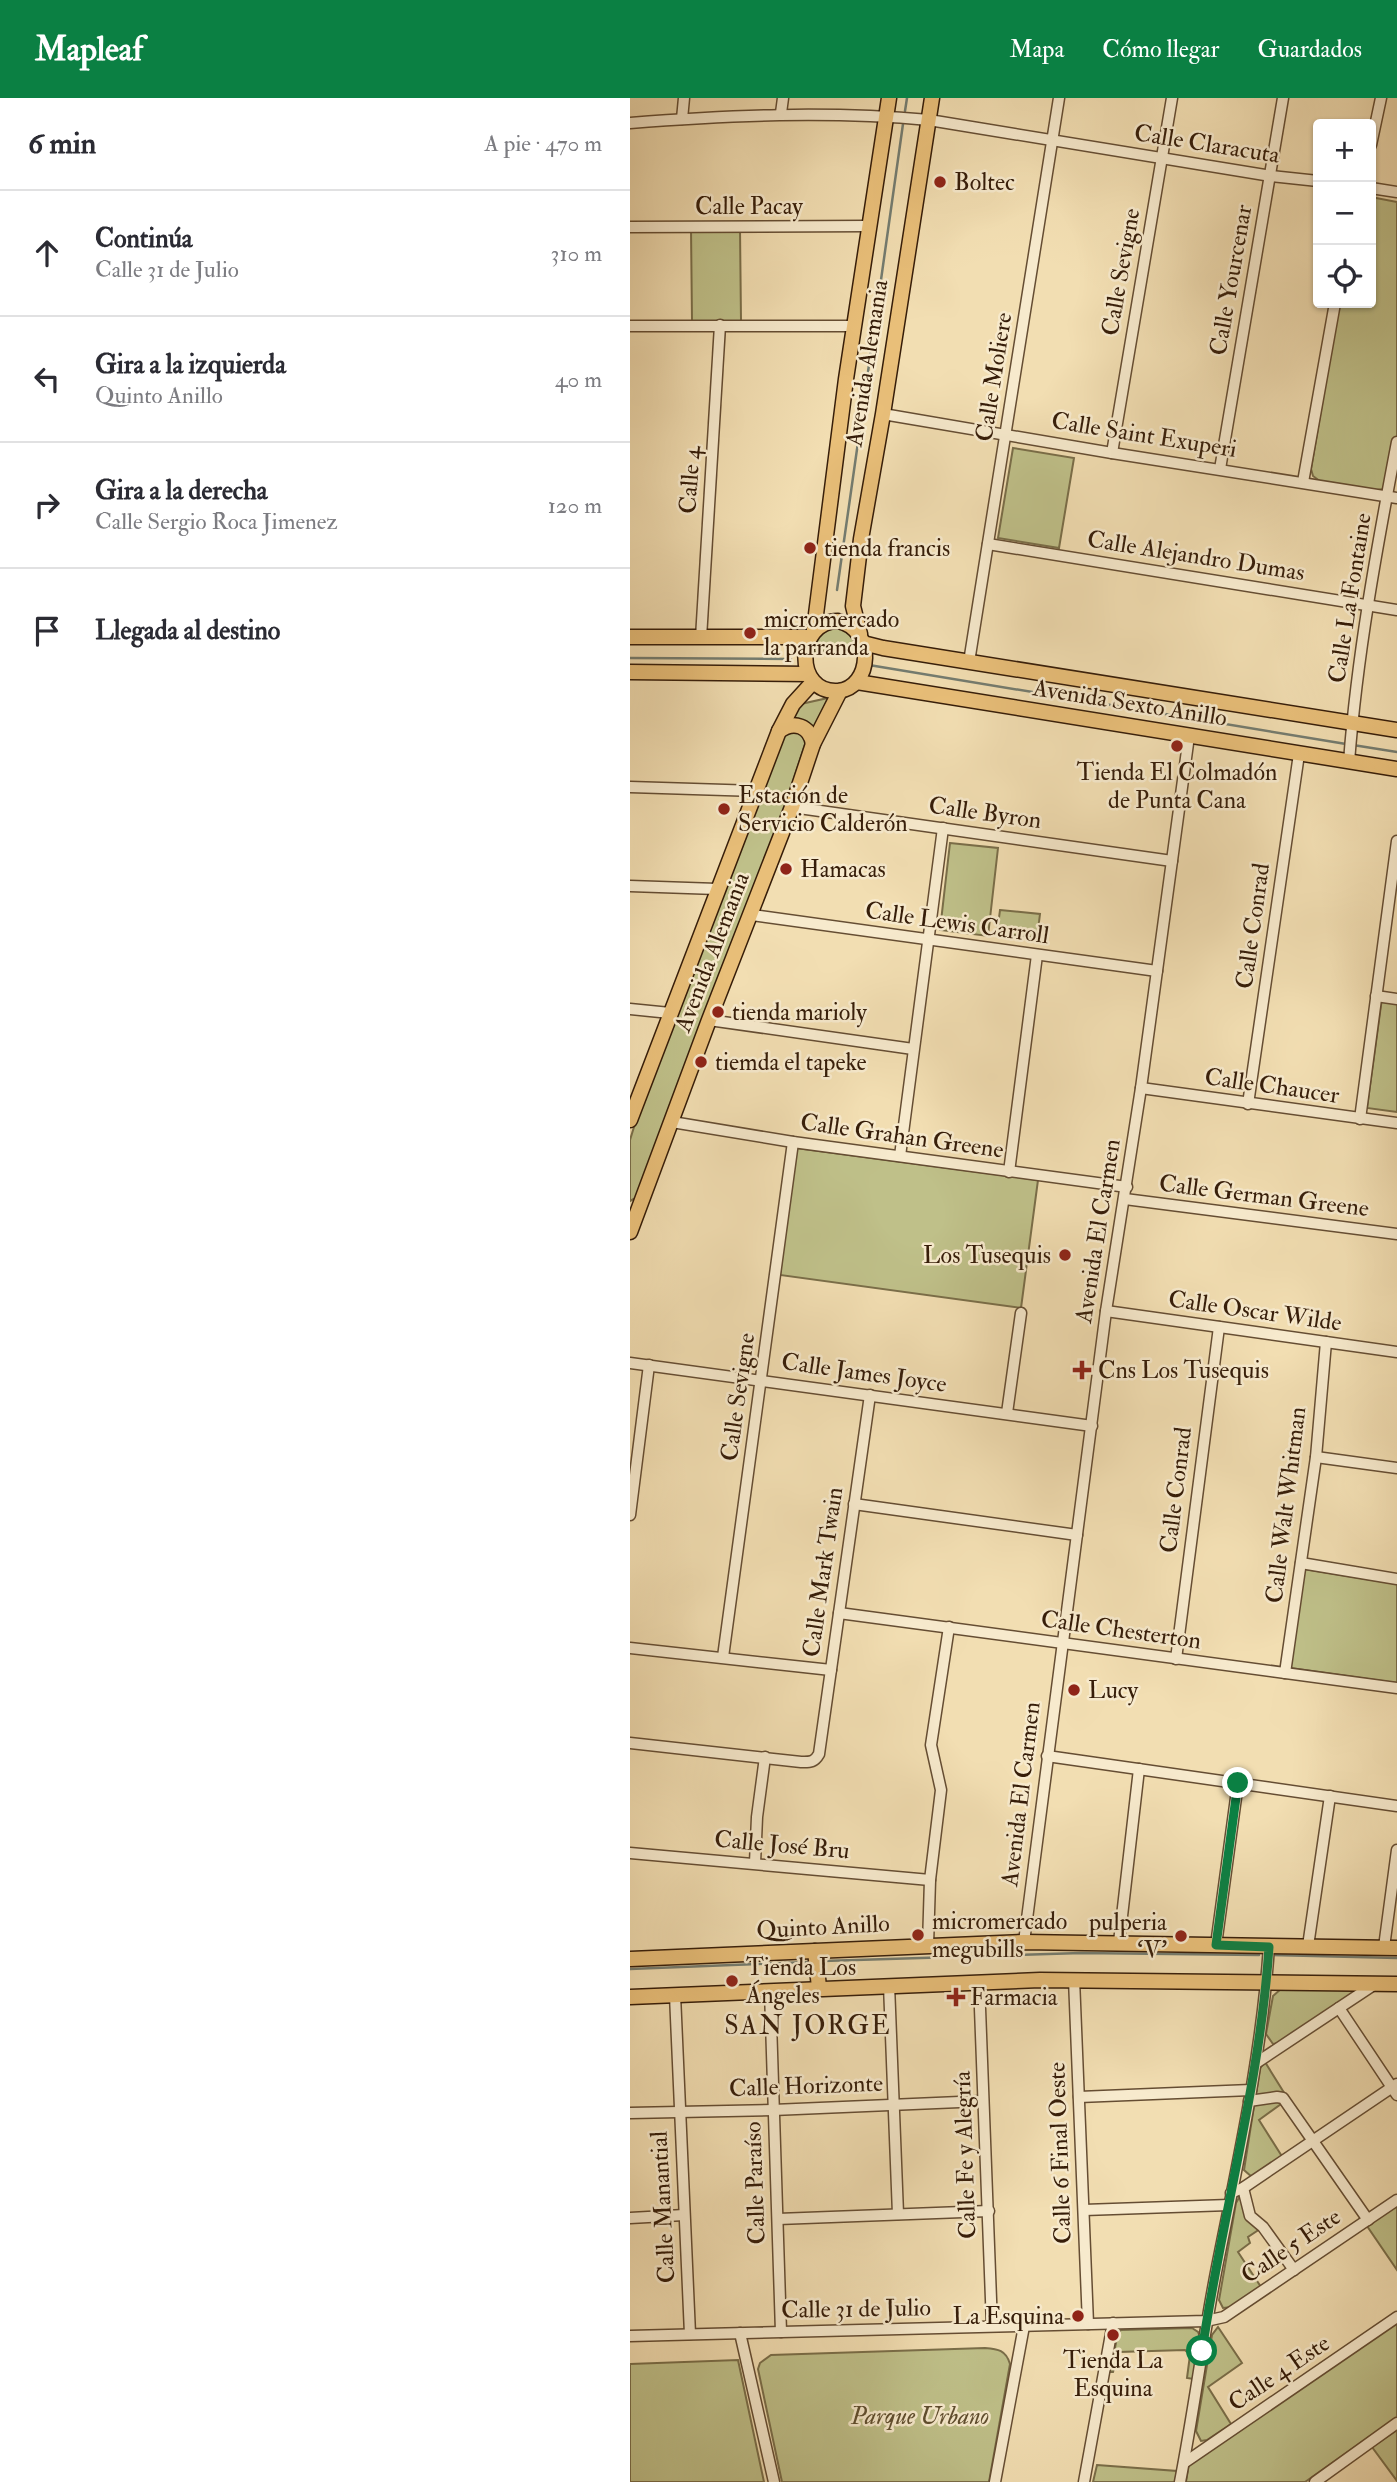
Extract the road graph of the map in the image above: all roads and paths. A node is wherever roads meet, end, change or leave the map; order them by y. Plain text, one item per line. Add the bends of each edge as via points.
1 (684, 98) edge
2 (783, 98) edge
3 (889, 98) edge
4 (932, 98) edge
5 (1059, 98) edge
6 (1172, 98) edge
7 (1283, 98) edge
8 (1381, 98) edge
9 (781, 113) junction
10 (886, 116) junction
11 (682, 119) junction
12 (929, 120) junction
13 (1376, 122) edge
14 (630, 123) edge
15 (1053, 138) junction
16 (1162, 158) junction
17 (1270, 176) junction
18 (1313, 180) edge
19 (1376, 189) edge
20 (1397, 191) edge
21 (868, 226) junction
22 (630, 228) edge
23 (1334, 308) edge
24 (720, 325) junction
25 (630, 326) edge
26 (854, 326) junction
27 (883, 414) junction
28 (1007, 434) junction
29 (1397, 442) edge
30 (1112, 453) junction
31 (1220, 469) junction
32 (1303, 482) junction
33 (1392, 497) edge
34 (988, 544) junction
35 (1369, 605) junction
36 (1397, 610) edge
37 (812, 634) junction
38 (630, 638) edge
39 (701, 638) junction
40 (862, 638) junction
41 (969, 662) junction
42 (630, 672) edge
43 (810, 678) junction
44 (857, 682) junction
45 (840, 691) junction
46 (1352, 729) junction
47 (1397, 730) edge
48 (779, 731) junction
49 (1189, 736) junction
50 (813, 744) junction
51 (1299, 754) junction
52 (1350, 757) junction
53 (1397, 769) edge
54 (630, 788) edge
55 (757, 791) junction
56 (792, 807) junction
57 (943, 828) junction
58 (1397, 841) edge
59 (1172, 861) junction
60 (1394, 884) edge
61 (630, 886) edge
62 (717, 889) junction
63 (751, 915) junction
64 (928, 940) junction
65 (1037, 955) junction
66 (1157, 971) junction
67 (1376, 996) junction
68 (1397, 999) edge
69 (630, 1009) edge
70 (670, 1013) junction
71 (709, 1020) junction
72 (913, 1049) junction
73 (1141, 1088) junction
74 (1248, 1104) junction
75 (1360, 1119) junction
76 (630, 1120) edge
77 (672, 1122) junction
78 (1397, 1123) edge
79 (793, 1142) junction
80 (900, 1156) junction
81 (1009, 1172) junction
82 (1126, 1193) junction
83 (644, 1198) junction
84 (630, 1208) edge
85 (630, 1233) edge
86 (1397, 1234) edge
87 (1107, 1311) junction
88 (1021, 1313) dead end
89 (1219, 1327) junction
90 (1326, 1342) junction
91 (1397, 1352) edge
92 (630, 1363) edge
93 (649, 1365) junction
94 (762, 1380) junction
95 (870, 1395) junction
96 (1007, 1413) junction
97 (1092, 1426) junction
98 (1316, 1457) junction
99 (1397, 1468) edge
100 (854, 1504) junction
101 (630, 1515) edge
102 (1077, 1535) junction
103 (1301, 1563) junction
104 (1397, 1579) edge
105 (839, 1614) junction
106 (949, 1627) junction
107 (1061, 1644) junction
108 (630, 1648) edge
109 (723, 1657) junction
110 (1176, 1659) junction
111 (831, 1670) junction
112 (1285, 1674) junction
113 (1397, 1688) edge
114 (630, 1743) edge
115 (1047, 1756) junction
116 (765, 1757) junction
117 (1139, 1769) junction
118 (1238, 1783) junction
119 (1330, 1796) junction
120 (1397, 1806) edge
121 (1397, 1850) edge
122 (630, 1853) edge
123 (755, 1863) junction
124 (930, 1880) junction
125 (1024, 1942) junction
126 (1119, 1942) junction
127 (928, 1945) junction
128 (1216, 1945) junction
129 (1269, 1947) junction
130 (1308, 1947) junction
131 (1391, 1947) edge
132 (815, 1951) junction
133 (630, 1959) edge
134 (1074, 1979) junction
135 (1267, 1981) junction
136 (979, 1982) junction
137 (1375, 1984) junction
138 (1397, 1984) edge
139 (889, 1985) junction
140 (819, 1987) junction
141 (770, 1991) junction
142 (675, 1995) junction
143 (630, 1997) edge
144 (1339, 2008) junction
145 (1256, 2063) junction
146 (1395, 2089) edge
147 (1250, 2096) junction
148 (1079, 2097) junction
149 (983, 2101) junction
150 (894, 2104) junction
151 (773, 2110) junction
152 (680, 2111) junction
153 (630, 2113) edge
154 (1314, 2141) junction
155 (1243, 2188) junction
156 (1230, 2199) junction
157 (1397, 2200) edge
158 (1084, 2210) junction
159 (989, 2211) junction
160 (898, 2214) junction
161 (684, 2215) junction
162 (630, 2218) edge
163 (778, 2219) junction
164 (1368, 2220) junction
165 (1294, 2270) junction
166 (1397, 2317) edge
167 (1206, 2321) junction
168 (1113, 2323) junction
169 (1088, 2324) junction
170 (992, 2326) junction
171 (1024, 2326) junction
172 (781, 2332) junction
173 (740, 2333) junction
174 (690, 2334) junction
175 (630, 2336) edge
176 (1397, 2423) edge
177 (1184, 2463) junction
178 (774, 2482) edge
179 (995, 2482) edge
180 (1084, 2482) edge
181 (1180, 2482) edge
182 (1315, 2482) edge

1 - 11 street
2 - 9 street
3 - 10 main road, Avenida Alemania
4 - 12 main road, Avenida Alemania
5 - 15 street, Calle Moliere
6 - 16 street, Calle Sevigne
7 - 17 street, Calle Yourcenar
8 - 13 street
9 - 10 street, Calle Claracuta
9 - 11 street, Calle Claracuta
10 - 12 street, Calle Claracuta
10 - 21 main road, Avenida Alemania
11 - 14 street, Calle Claracuta
12 - 15 street, Calle Claracuta
12 - 27 main road, Avenida Alemania
15 - 16 street, Calle Claracuta
15 - 28 street, Calle Moliere
16 - 17 street, Calle Claracuta
16 - 30 street, Calle Sevigne
17 - 18 street, Calle Claracuta
17 - 31 street, Calle Yourcenar
19 - 20 street
21 - 22 street, Calle Pacay
21 - 26 main road, Avenida Alemania
23 - 32 street
24 - 25 street
24 - 26 street
24 - 39 street, Calle 4
26 - 37 main road, Avenida Alemania
27 - 28 street, Calle Saint Exuperi
27 - 40 main road, Avenida Alemania via 853,606
28 - 30 street, Calle Saint Exuperi
28 - 34 street, Calle Moliere
29 - 33 street, Calle La Fontaine
30 - 31 street, Calle Saint Exuperi
31 - 32 street, Calle Saint Exuperi
32 - 33 street, Calle Saint Exuperi
33 - 35 street, Calle La Fontaine
34 - 35 street, Calle Alejandro Dumas
34 - 41 street, Calle Moliere
35 - 36 street, Calle Alejandro Dumas
35 - 46 street, Calle La Fontaine
37 - 39 main road
37 - 40 main road via 827,622 838,621 853,626
37 - 43 main road via 806,652
38 - 39 main road
40 - 41 main road, Avenida Sexto Anillo
40 - 44 main road via 864,662
41 - 46 main road, Avenida Sexto Anillo
42 - 43 main road
43 - 45 main road
43 - 48 main road, Avenida Alemania
44 - 45 main road
44 - 49 main road, Avenida Sexto Anillo
45 - 50 main road, Avenida Alemania
46 - 47 main road, Avenida Sexto Anillo
46 - 52 street, Calle La Fontaine
48 - 50 main road via 798,725 810,734
48 - 55 main road, Avenida Alemania
49 - 51 main road, Avenida Sexto Anillo
49 - 59 street, Avenida El Carmen
50 - 56 main road, Avenida Alemania
51 - 52 main road, Avenida Sexto Anillo
51 - 74 street, Calle Conrad
52 - 53 main road, Avenida Sexto Anillo
54 - 55 street
55 - 62 main road, Avenida Alemania
56 - 57 street, Calle Byron
56 - 63 main road, Avenida Alemania
57 - 59 street, Calle Byron
57 - 64 street
58 - 60 street
59 - 66 street, Avenida El Carmen
60 - 67 street
61 - 62 street
62 - 70 main road, Avenida Alemania
63 - 64 street, Calle Lewis Carroll
63 - 71 main road, Avenida Alemania
64 - 65 street, Calle Lewis Carroll
64 - 72 street
65 - 66 street, Calle Lewis Carroll
65 - 81 street
66 - 73 street, Avenida El Carmen
67 - 68 street
67 - 75 street
69 - 70 street
70 - 76 main road, Avenida Alemania
71 - 72 street
71 - 77 main road, Avenida Alemania
72 - 80 street
73 - 74 street, Calle Chaucer
73 - 82 street, Avenida El Carmen
74 - 75 street, Calle Chaucer
75 - 78 street, Calle Chaucer
77 - 79 street, Calle Grahan Greene
77 - 83 main road, Avenida Alemania
79 - 80 street, Calle Grahan Greene
79 - 94 street, Calle Sevigne
80 - 81 street, Calle Grahan Greene
81 - 82 street, Calle Grahan Greene
82 - 86 street, Calle German Greene
82 - 87 street, Avenida El Carmen
83 - 84 main road
83 - 85 main road, Avenida Alemania
87 - 89 street, Calle Oscar Wilde
87 - 97 street, Avenida El Carmen
88 - 96 street
89 - 90 street, Calle Oscar Wilde
89 - 110 street, Calle Conrad
90 - 91 street, Calle Oscar Wilde
90 - 98 street, Calle Walt Whitman
92 - 93 street, Calle James Joyce
93 - 94 street, Calle James Joyce
93 - 101 street
94 - 95 street, Calle James Joyce
94 - 109 street, Calle Sevigne
95 - 96 street, Calle James Joyce
95 - 100 street, Calle Mark Twain
96 - 97 street, Calle James Joyce
97 - 102 street, Avenida El Carmen
98 - 99 street
98 - 103 street, Calle Walt Whitman
100 - 102 street
100 - 105 street, Calle Mark Twain
102 - 107 street, Avenida El Carmen
103 - 104 street
103 - 112 street, Calle Walt Whitman
105 - 106 street, Calle Chesterton
105 - 111 street, Calle Mark Twain
106 - 107 street, Calle Chesterton
106 - 124 street via 931,1745 941,1790
107 - 110 street, Calle Chesterton
107 - 115 street, Avenida El Carmen
108 - 109 street
109 - 111 street
110 - 112 street, Calle Chesterton
111 - 116 street, Calle Mark Twain via 819,1754 811,1762
112 - 113 street, Calle Chesterton
114 - 116 street
115 - 117 street
115 - 125 street, Avenida El Carmen
116 - 123 street
117 - 118 street
117 - 126 street
118 - 119 street
118 - 128 street
119 - 120 street
119 - 130 street
121 - 131 street
122 - 123 street, Calle José Bru
123 - 124 street, Calle José Bru
124 - 127 street
125 - 126 main road, Quinto Anillo
125 - 127 main road, Quinto Anillo
126 - 128 main road, Quinto Anillo
127 - 132 main road, Quinto Anillo
128 - 129 main road, Quinto Anillo
129 - 130 main road, Quinto Anillo
129 - 135 street
130 - 131 main road, Quinto Anillo
132 - 133 main road, Quinto Anillo
132 - 140 main road
134 - 135 main road
134 - 136 main road
134 - 148 street, Calle 6 Final Oeste
135 - 137 main road
135 - 145 street
136 - 139 main road
136 - 149 street, Calle Fe y Alegría
137 - 138 main road
137 - 144 street
139 - 140 main road
139 - 150 street
140 - 141 main road
141 - 142 main road
141 - 151 street, Calle Paraíso
142 - 143 main road
142 - 152 street, Calle Manantial
144 - 145 street
144 - 146 street
145 - 147 street
146 - 154 street
147 - 148 street
147 - 154 street via 1281,2097
147 - 156 street
148 - 158 street, Calle 6 Final Oeste
149 - 150 street, Calle Horizonte
149 - 159 street, Calle Fe y Alegría
150 - 151 street, Calle Horizonte
150 - 160 street
151 - 152 street, Calle Horizonte
151 - 163 street, Calle Paraíso
152 - 153 street, Calle Horizonte
152 - 161 street, Calle Manantial
154 - 155 street
154 - 164 street
155 - 156 street
155 - 165 street via 1250,2216
156 - 158 street
156 - 167 street
157 - 164 street, Calle 5 Este
158 - 169 street, Calle 6 Final Oeste
159 - 160 street
159 - 170 street, Calle Fe y Alegría
160 - 163 street
161 - 162 street
161 - 174 street, Calle Manantial
163 - 172 street, Calle Paraíso
164 - 165 street, Calle 5 Este
165 - 167 street, Calle 5 Este via 1224,2317
166 - 177 street, Calle 4 Este
167 - 168 street, Calle 31 de Julio
167 - 177 street
168 - 169 street, Calle 31 de Julio
168 - 180 street
169 - 171 street, Calle 31 de Julio
170 - 171 street, Calle 31 de Julio
170 - 172 street, Calle 31 de Julio
171 - 179 street
172 - 173 street, Calle 31 de Julio
173 - 174 street, Calle 31 de Julio
173 - 178 street
174 - 175 street, Calle 31 de Julio
176 - 182 street
177 - 181 street

